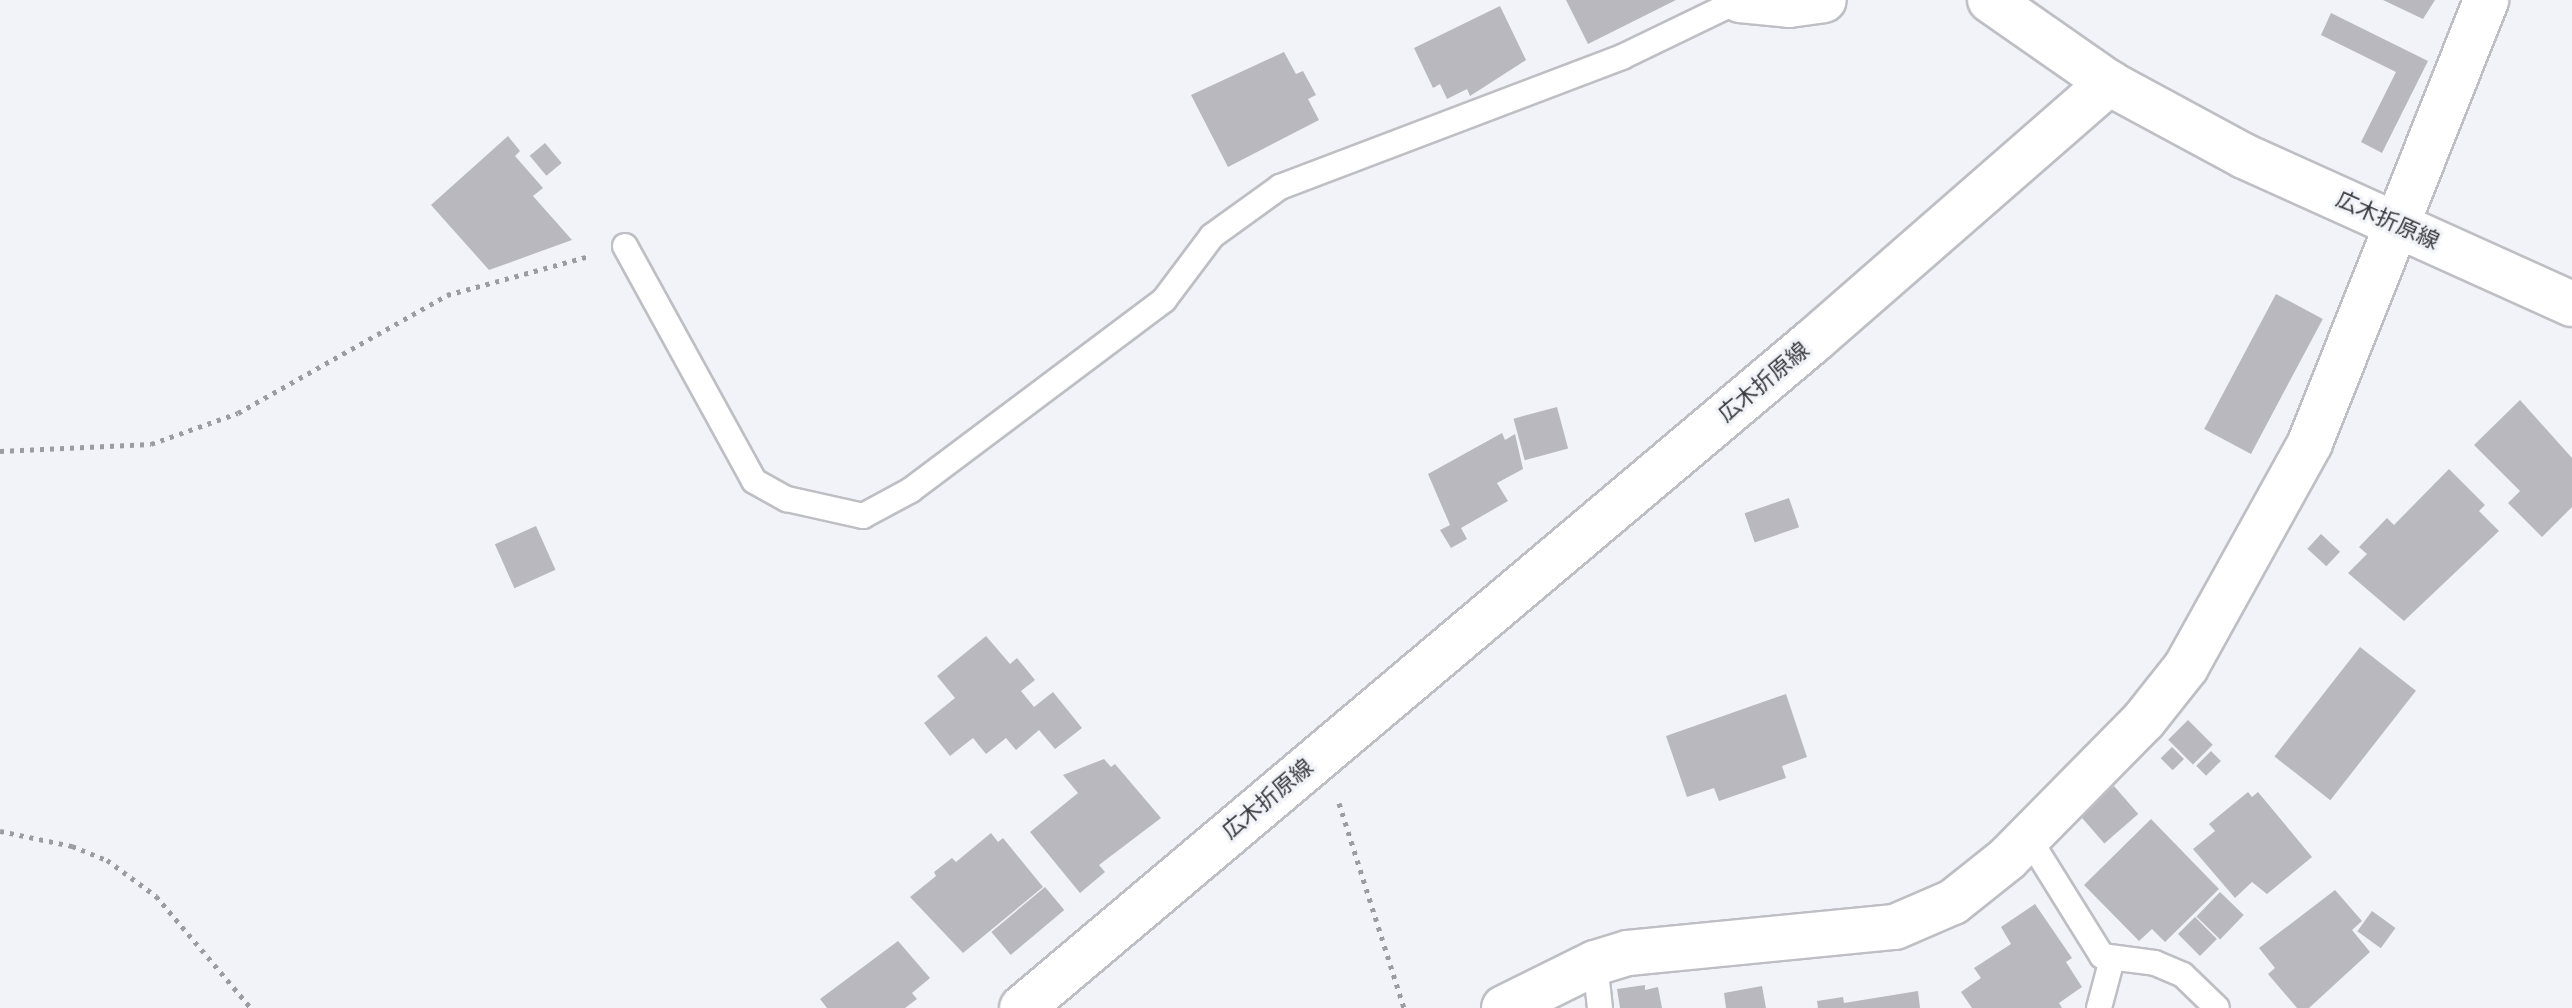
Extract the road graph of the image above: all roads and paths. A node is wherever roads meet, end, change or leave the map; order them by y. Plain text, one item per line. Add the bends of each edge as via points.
1 (1740, 0) edge
2 (1824, 0) edge
3 (1990, 0) edge
4 (2486, 0) edge
5 (2109, 83) junction
6 (2394, 225) junction
7 (625, 246) joint
8 (2572, 304) edge
9 (0, 451) edge
10 (1323, 753) junction
11 (0, 831) edge
12 (2028, 837) junction
13 (2112, 959) junction
14 (1595, 963) junction
15 (251, 1008) edge
16 (1022, 1008) edge
17 (1404, 1008) edge
18 (1504, 1008) edge
19 (1600, 1008) edge
20 (2099, 1008) edge
21 (2217, 1008) edge

1 - 2 main road via 1789,5
1 - 7 lane via 1622,57 1280,187 1212,236 1164,300 911,490 863,516 787,499 754,481
3 - 5 main road
4 - 6 main road
5 - 6 main road, 広木折原線 via 2244,156
5 - 10 main road, 広木折原線 via 1813,341
6 - 8 main road, 広木折原線
6 - 12 main road via 2310,443 2186,667 2144,720
7 - 9 path via 447,295 238,413 151,444
10 - 16 main road, 広木折原線
10 - 17 path
11 - 15 path via 72,846 107,860 156,896
12 - 13 lane via 2102,956
12 - 14 main road via 1953,902 1895,927 1628,953
13 - 20 lane
13 - 21 lane via 2155,963 2183,975
14 - 18 main road
14 - 19 lane

